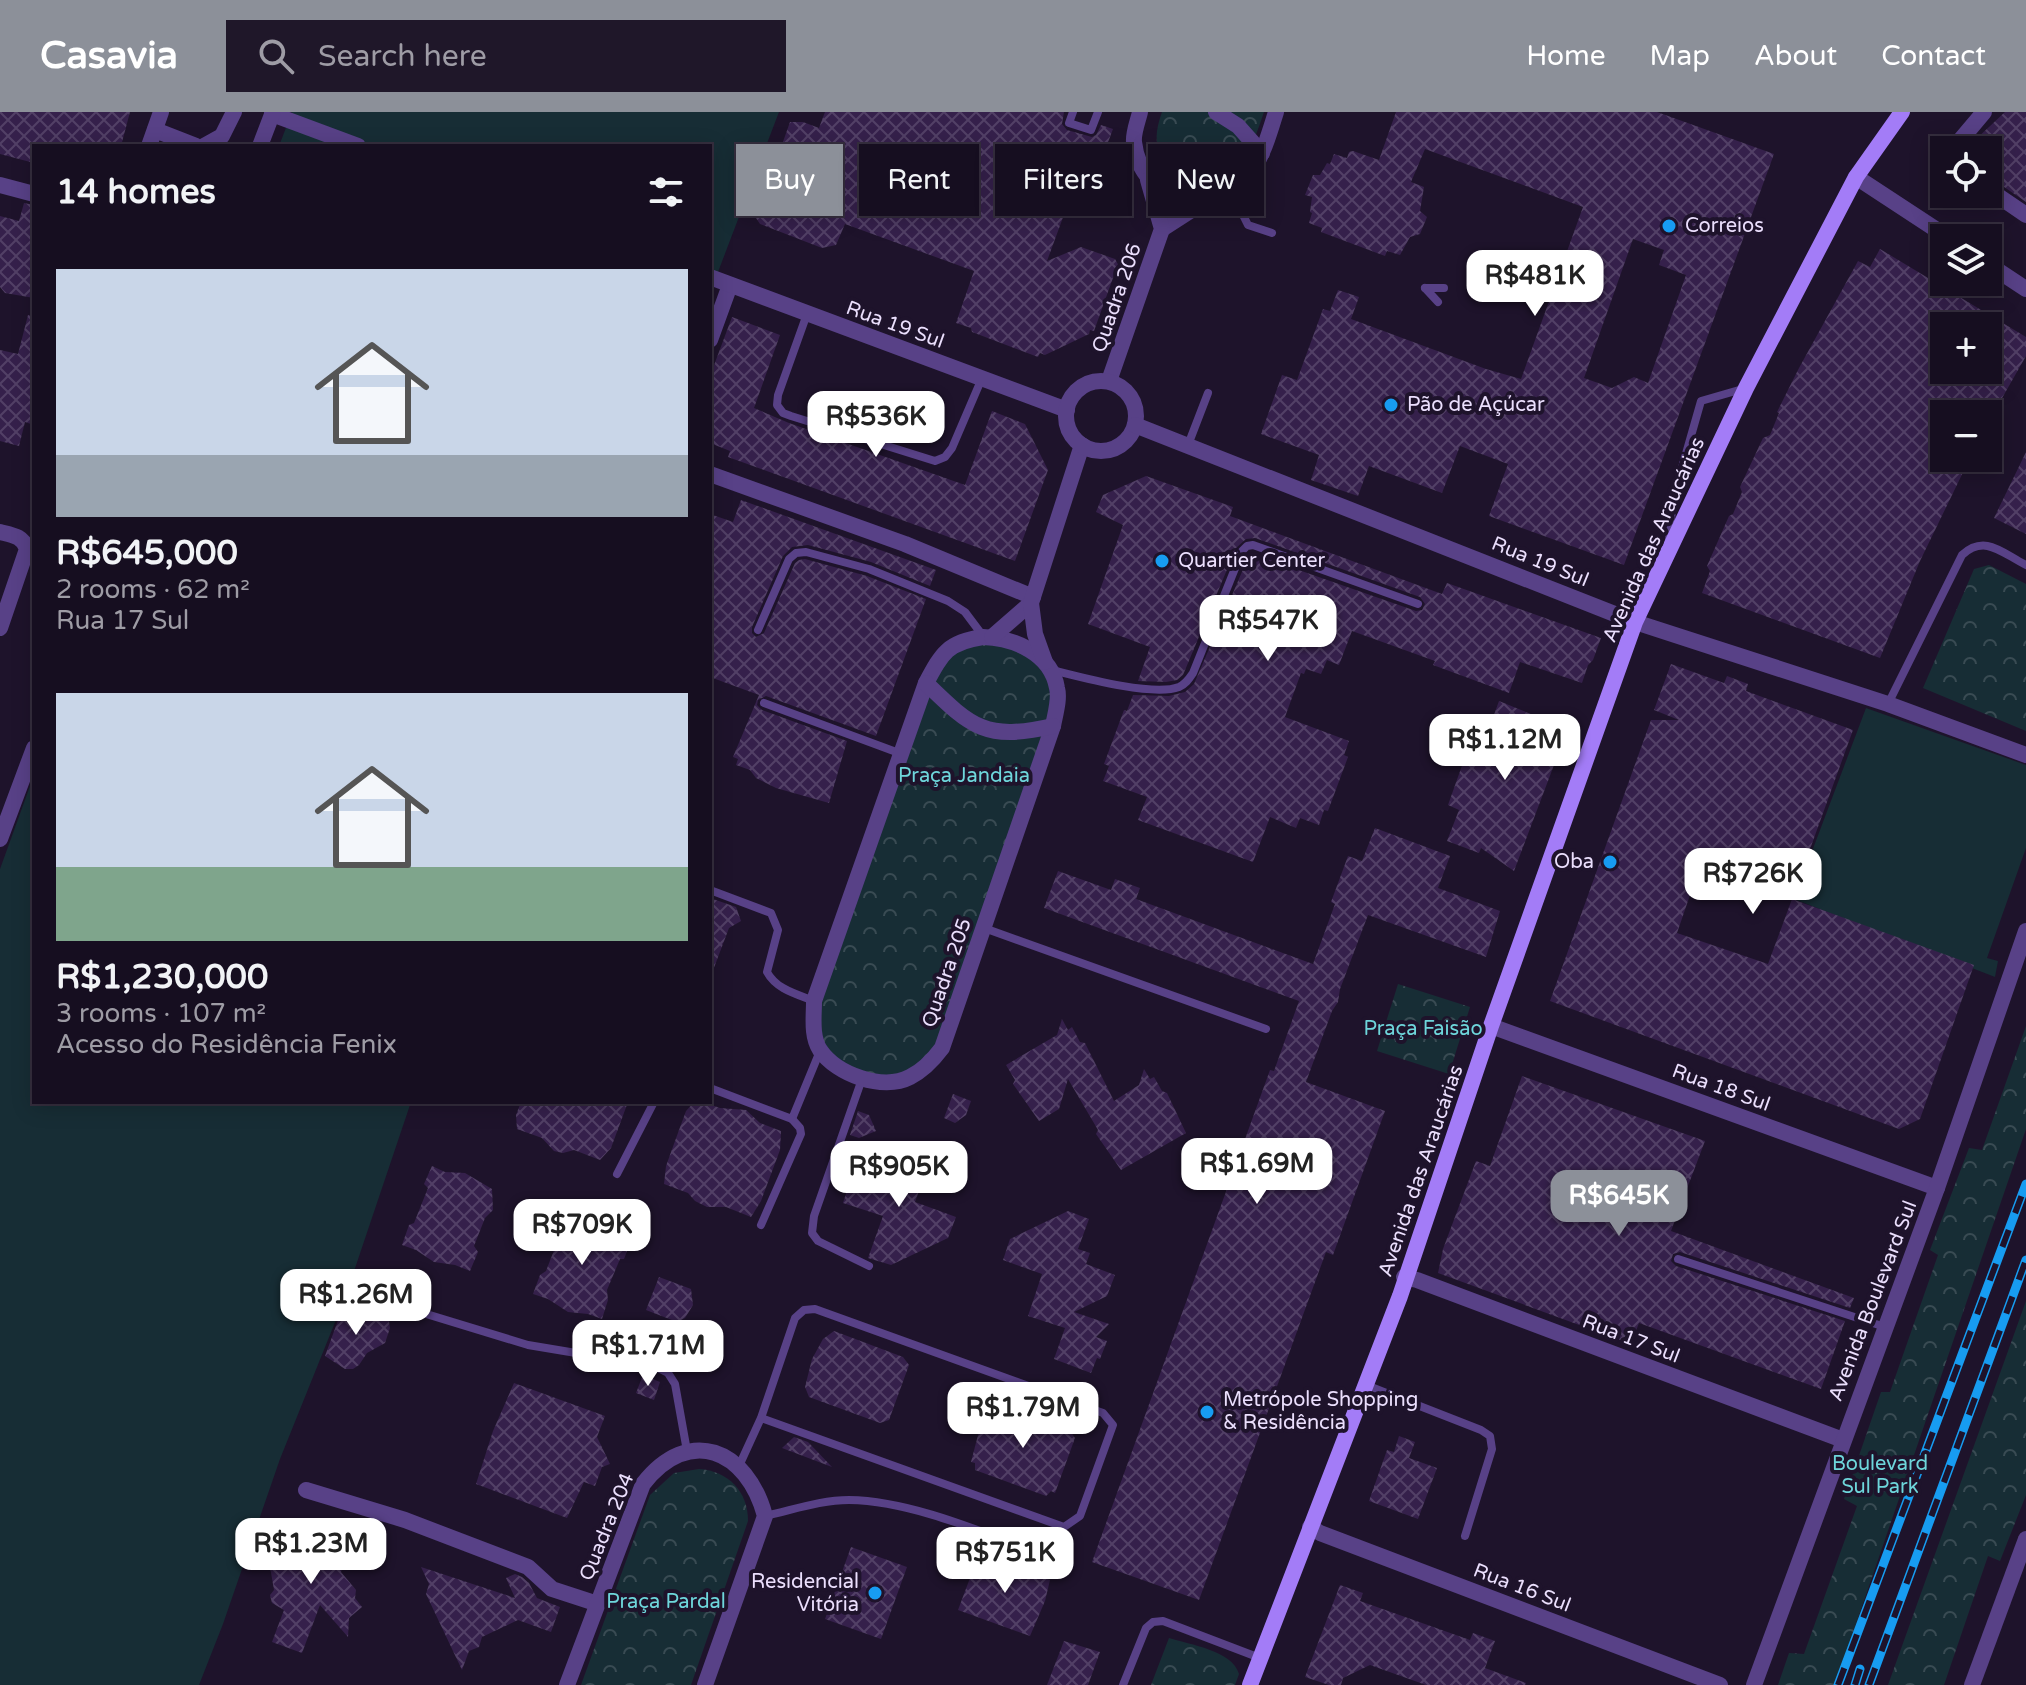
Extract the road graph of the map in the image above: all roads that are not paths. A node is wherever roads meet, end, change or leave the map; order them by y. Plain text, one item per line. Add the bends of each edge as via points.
1 (161, 112) edge
2 (234, 112) edge
3 (1073, 112) edge
4 (1098, 112) edge
5 (1140, 112) edge
6 (1216, 112) edge
7 (1276, 112) edge
8 (1902, 112) edge
9 (1984, 112) edge
10 (273, 113) edge
11 (1964, 136) edge
12 (152, 138) edge
13 (185, 144) edge
14 (208, 144) edge
15 (261, 144) edge
16 (353, 144) edge
17 (1254, 144) edge
18 (1264, 147) edge
19 (1856, 177) junction
20 (1148, 180) edge
21 (0, 185) edge
22 (32, 193) edge
23 (2002, 199) edge
24 (2026, 215) edge
25 (1158, 216) edge
26 (1182, 216) edge
27 (1244, 216) edge
28 (1930, 226) edge
29 (1162, 229) junction
30 (1272, 233) dead end
31 (2002, 273) edge
32 (712, 278) edge
33 (730, 285) junction
34 (1444, 288) dead end
35 (2026, 289) edge
36 (1438, 302) dead end
37 (807, 313) junction
38 (712, 334) edge
39 (982, 378) junction
40 (1109, 381) junction
41 (1746, 388) junction
42 (1208, 393) dead end
43 (1067, 410) junction
44 (1135, 425) junction
45 (1082, 445) junction
46 (1188, 445) junction
47 (712, 475) edge
48 (0, 532) edge
49 (1667, 557) junction
50 (2026, 565) edge
51 (1032, 600) junction
52 (1418, 604) dead end
53 (1635, 622) junction
54 (0, 628) edge
55 (758, 630) dead end
56 (987, 637) junction
57 (1048, 666) junction
58 (926, 683) junction
59 (764, 703) dead end
60 (1888, 704) junction
61 (1053, 726) junction
62 (32, 753) edge
63 (899, 753) junction
64 (2026, 755) edge
65 (0, 839) edge
66 (712, 891) edge
67 (983, 928) junction
68 (2026, 931) edge
69 (814, 1001) junction
70 (1491, 1026) junction
71 (1266, 1029) dead end
72 (820, 1050) junction
73 (862, 1079) junction
74 (712, 1089) edge
75 (653, 1104) edge
76 (792, 1119) junction
77 (617, 1174) dead end
78 (1937, 1188) junction
79 (761, 1225) dead end
80 (1678, 1259) dead end
81 (869, 1266) dead end
82 (1404, 1277) junction
83 (364, 1295) dead end
84 (1885, 1327) junction
85 (1366, 1385) junction
86 (761, 1418) junction
87 (1843, 1440) junction
88 (687, 1451) junction
89 (739, 1466) junction
90 (306, 1490) dead end
91 (765, 1516) junction
92 (1310, 1527) junction
93 (1465, 1536) dead end
94 (2026, 1539) edge
95 (1055, 1559) dead end
96 (598, 1604) junction
97 (1260, 1658) junction
98 (567, 1685) edge
99 (705, 1685) edge
100 (1123, 1685) edge
101 (1250, 1685) edge
102 (1720, 1685) edge
103 (1754, 1685) edge
104 (1972, 1685) edge

1 - 12 street
2 - 14 street via 222,136
3 - 4 lane via 1069,123 1091,130
5 - 20 street, Quadra 206 via 1133,139
6 - 17 street
7 - 18 street, Quadra 206
8 - 19 main road, Avenida das Araucárias
9 - 11 street
10 - 15 street
10 - 16 street
12 - 13 street
19 - 28 street
19 - 41 main road, Avenida das Araucárias
21 - 22 street
23 - 24 street
25 - 29 street, Quadra 206
26 - 29 street, Quadra 206
27 - 30 lane via 1248,225
29 - 40 street, Quadra 206
31 - 35 street
32 - 33 street, Rua 19 Sul
33 - 37 street, Rua 19 Sul
33 - 38 street
34 - 36 lane via 1425,288
37 - 39 street, Rua 19 Sul
37 - 39 lane via 778,395 777,405 791,416 935,461 952,448
39 - 43 street, Rua 19 Sul
40 - 43 street via 1077,390
40 - 44 street via 1134,403
41 - 49 main road, Avenida das Araucárias
41 - 49 lane via 1701,401 1673,499
42 - 46 lane
43 - 45 street via 1069,430
44 - 45 street via 1113,448
44 - 46 street, Rua 19 Sul
45 - 51 street, Quadra 205
46 - 53 street, Rua 19 Sul
47 - 51 street via 905,544
48 - 54 street via 18,537 27,549
49 - 53 main road, Avenida das Araucárias
50 - 60 lane via 1986,544 1973,544 1962,555
51 - 56 street
51 - 57 street, Quadra 205 via 1035,634
52 - 57 lane via 1247,546 1193,673 1177,688 1094,680
53 - 60 street, Rua 19 Sul
53 - 70 main road, Avenida das Araucárias
55 - 56 lane via 789,559 806,552 869,569 948,601
56 - 57 street via 1027,647
56 - 58 street via 961,640 941,655
57 - 61 street, Quadra 205 via 1058,690
58 - 61 street via 981,728 1022,733
58 - 63 street
59 - 63 lane
60 - 64 street, Rua 19 Sul
61 - 67 street, Quadra 205
62 - 65 street
63 - 69 street
66 - 69 lane via 771,913 778,930 767,972 771,981
67 - 71 lane
67 - 73 street, Quadra 205 via 942,1048 928,1066 908,1079
68 - 78 street, Avenida Boulevard Sul
69 - 72 street via 813,1030
70 - 78 street, Rua 18 Sul
70 - 82 main road, Avenida das Araucárias
72 - 73 street
72 - 76 lane
73 - 81 lane via 812,1233
74 - 76 lane
75 - 77 lane
76 - 79 lane via 801,1134
78 - 84 street, Avenida Boulevard Sul
80 - 84 lane
82 - 85 main road, Avenida das Araucárias
82 - 87 street, Rua 17 Sul
83 - 88 lane via 528,1345 654,1366 675,1384
84 - 87 street, Avenida Boulevard Sul
85 - 92 main road, Avenida das Araucárias
85 - 93 lane via 1490,1436 1492,1449
86 - 86 lane via 1064,1527 1080,1516 1113,1425 1103,1413 815,1309 795,1318
86 - 89 lane
87 - 103 street, Avenida Boulevard Sul
88 - 89 street via 711,1452
88 - 96 street, Quadra 204 via 661,1464 643,1484
89 - 91 street
90 - 96 street via 405,1520 528,1567 552,1589
91 - 95 lane via 825,1502 889,1504
91 - 99 street
92 - 97 main road, Avenida das Araucárias
92 - 102 street, Rua 16 Sul
94 - 104 street
96 - 98 street, Quadra 204
97 - 100 lane via 1163,1621 1153,1622
97 - 101 main road, Avenida das Araucárias

